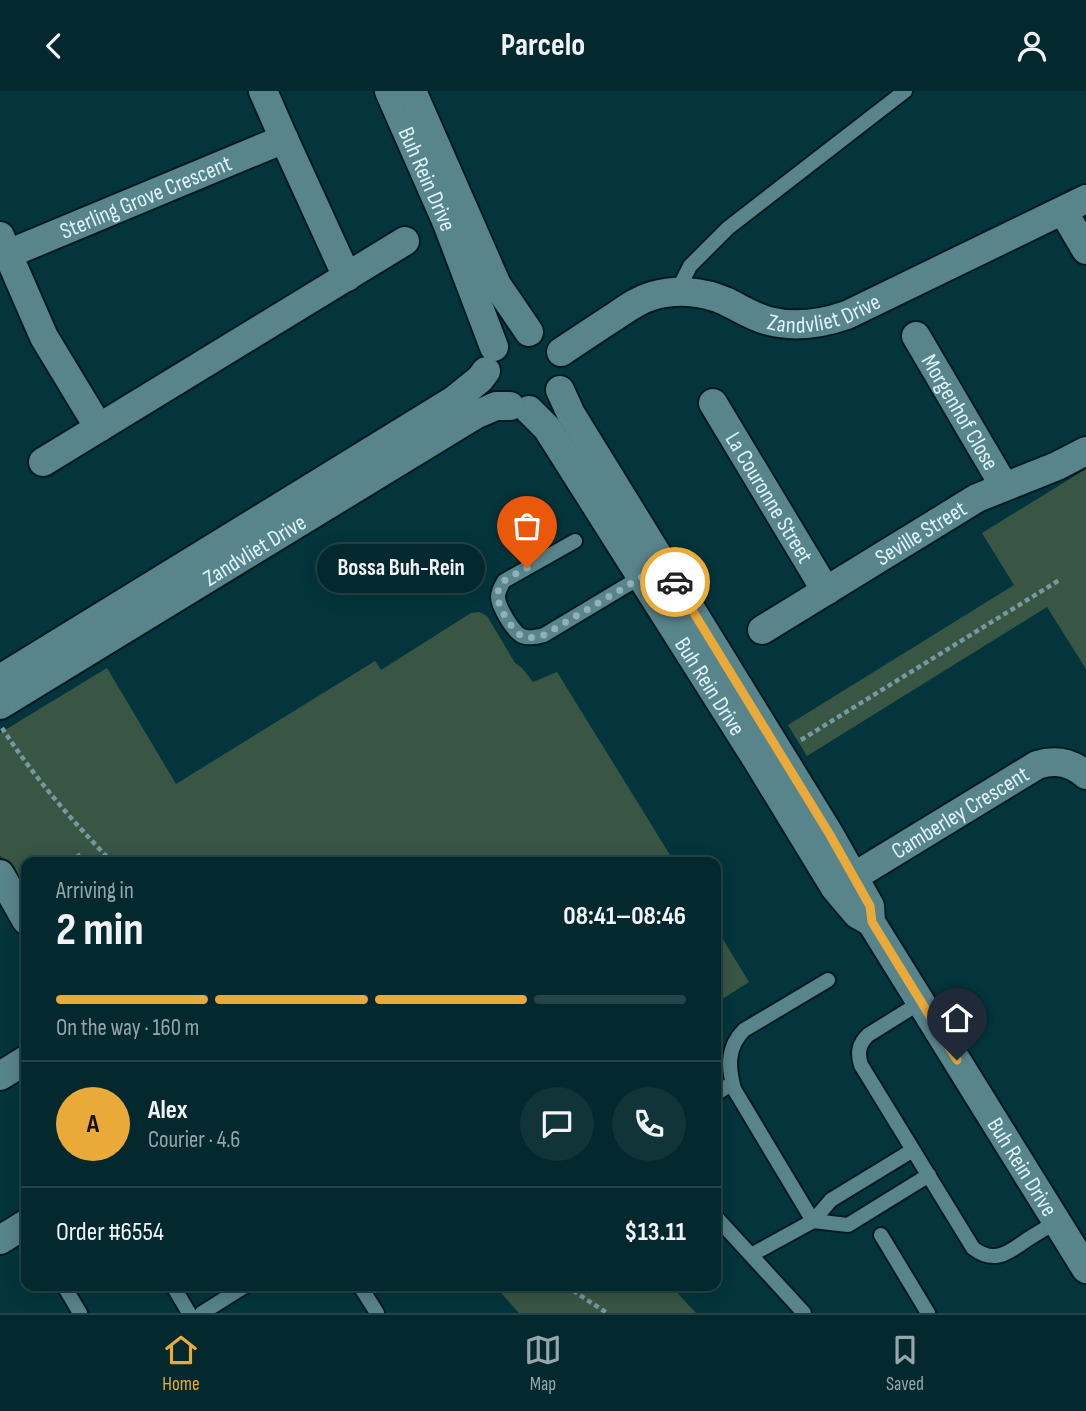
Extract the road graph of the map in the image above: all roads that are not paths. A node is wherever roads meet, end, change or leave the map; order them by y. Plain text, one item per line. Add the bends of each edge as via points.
1 (263, 91) edge
2 (389, 91) edge
3 (412, 91) edge
4 (905, 91) edge
5 (284, 139) junction
6 (1075, 205) edge
7 (405, 241) dead end
8 (4, 245) edge
9 (1085, 252) edge
10 (347, 277) junction
11 (677, 292) junction
12 (529, 332) junction
13 (916, 336) dead end
14 (561, 352) junction
15 (490, 359) junction
16 (560, 390) junction
17 (713, 403) dead end
18 (519, 408) junction
19 (99, 428) junction
20 (1086, 451) edge
21 (43, 463) dead end
22 (1004, 486) junction
23 (575, 541) dead end
24 (652, 571) junction
25 (826, 591) junction
26 (762, 630) dead end
27 (0, 679) edge
28 (1, 716) edge
29 (751, 728) junction
30 (1086, 775) edge
31 (0, 874) edge
32 (844, 883) junction
33 (21, 911) edge
34 (828, 980) dead end
35 (921, 1002) junction
36 (21, 1063) edge
37 (0, 1076) edge
38 (732, 1083) junction
39 (721, 1091) edge
40 (913, 1150) junction
41 (929, 1175) junction
42 (813, 1221) junction
43 (721, 1222) edge
44 (1057, 1222) junction
45 (21, 1228) edge
46 (881, 1235) dead end
47 (0, 1240) edge
48 (751, 1255) junction
49 (1086, 1269) edge
50 (67, 1291) edge
51 (176, 1291) edge
52 (237, 1291) edge
53 (363, 1291) edge
54 (80, 1313) edge
55 (189, 1313) edge
56 (202, 1313) edge
57 (377, 1313) edge
58 (804, 1313) edge
59 (928, 1313) edge

1 - 5 street
2 - 15 street, Buh Rein Drive via 447,223
3 - 12 street, Buh Rein Drive via 496,285
4 - 11 lane via 728,228 690,266
5 - 8 street, Sterling Grove Crescent
5 - 10 street
6 - 9 street
6 - 11 street, Zandvliet Drive via 847,314 815,324 768,321 709,296
7 - 10 street
8 - 19 street, Sterling Grove Crescent via 44,337
10 - 19 street
11 - 14 street, Zandvliet Drive via 638,301
12 - 14 street via 542,335
12 - 15 street via 503,338
13 - 22 street, Morgenhof Close
14 - 16 street via 565,378
15 - 18 street via 489,384 495,395 504,404
15 - 27 street, Zandvliet Drive via 480,379 454,400
16 - 18 street via 541,407
16 - 24 street, Buh Rein Drive
17 - 25 street, La Couronne Street
18 - 24 street, Buh Rein Drive via 547,428
18 - 28 street, Zandvliet Drive via 496,406 475,415
19 - 21 street
20 - 22 street, Seville Street
22 - 25 street, Seville Street
23 - 24 lane via 499,588 499,605 523,637 544,635
24 - 29 street, Buh Rein Drive
25 - 26 street, Seville Street
29 - 32 street, Buh Rein Drive
29 - 32 street, Buh Rein Drive via 779,753
30 - 32 street, Camberley Crescent via 1059,761 1037,765
31 - 33 street
32 - 35 street, Buh Rein Drive via 870,906 872,922
34 - 38 lane via 736,1037 730,1052
35 - 40 lane via 869,1035 858,1056
35 - 44 street, Buh Rein Drive
36 - 37 street
38 - 39 lane
38 - 42 lane
40 - 41 lane
40 - 42 lane via 831,1200
41 - 42 lane via 848,1225
41 - 44 lane via 973,1248 983,1254 1005,1254
42 - 48 lane
43 - 48 lane
44 - 49 street, Buh Rein Drive
45 - 47 street
46 - 59 lane
48 - 58 lane
50 - 54 lane
51 - 55 lane
52 - 56 lane
53 - 57 lane

